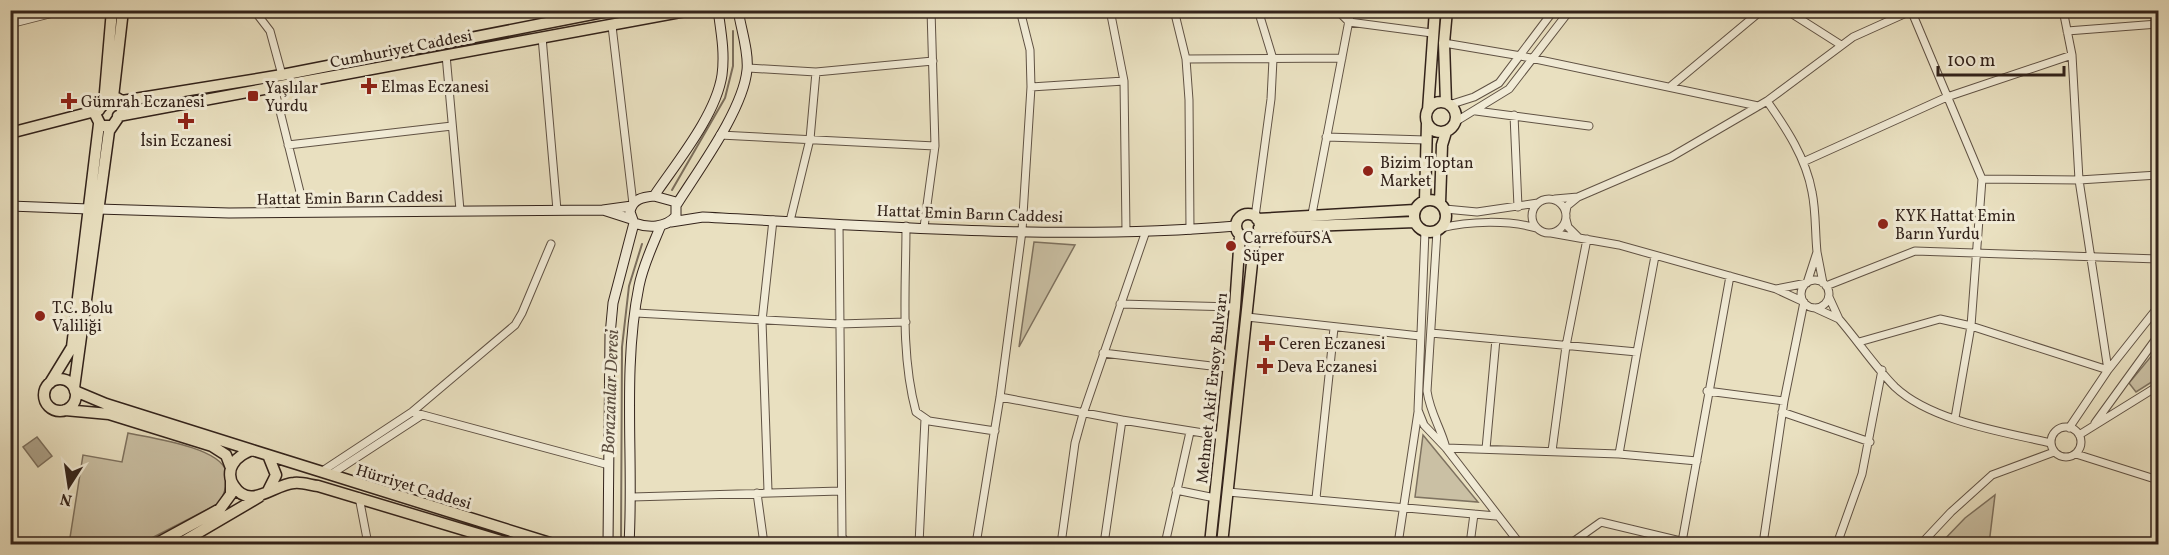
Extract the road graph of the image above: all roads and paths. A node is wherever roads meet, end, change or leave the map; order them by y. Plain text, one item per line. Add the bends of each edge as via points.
1 (65, 10) edge
2 (112, 10) edge
3 (123, 10) edge
4 (254, 10) edge
5 (613, 10) edge
6 (691, 10) edge
7 (719, 10) edge
8 (729, 10) edge
9 (738, 10) edge
10 (931, 10) edge
11 (1020, 10) edge
12 (1110, 10) edge
13 (1174, 10) edge
14 (1258, 10) edge
15 (1337, 10) edge
16 (1351, 10) edge
17 (1435, 10) edge
18 (1447, 10) edge
19 (1554, 10) edge
20 (1570, 10) edge
21 (1762, 10) edge
22 (1786, 10) edge
23 (2063, 10) edge
24 (1912, 11) edge
25 (1349, 22) junction
26 (10, 24) edge
27 (2158, 24) edge
28 (612, 26) junction
29 (2067, 31) junction
30 (1432, 33) junction
31 (542, 37) junction
32 (1444, 43) junction
33 (1841, 45) junction
34 (2072, 55) junction
35 (446, 56) junction
36 (1521, 56) junction
37 (1342, 58) junction
38 (1273, 59) junction
39 (1534, 59) junction
40 (1186, 60) junction
41 (933, 62) junction
42 (748, 68) junction
43 (816, 72) junction
44 (282, 75) junction
45 (1124, 81) junction
46 (1671, 86) junction
47 (274, 87) junction
48 (1031, 87) junction
49 (1947, 97) junction
50 (118, 99) junction
51 (1767, 100) junction
52 (1448, 104) junction
53 (1758, 106) junction
54 (101, 107) junction
55 (1428, 110) junction
56 (1476, 111) junction
57 (1514, 115) junction
58 (118, 116) junction
59 (1455, 122) junction
60 (1427, 123) junction
61 (104, 125) junction
62 (452, 126) junction
63 (1590, 126) dead end
64 (1446, 132) junction
65 (10, 133) edge
66 (720, 135) junction
67 (1326, 137) junction
68 (810, 139) junction
69 (1426, 140) junction
70 (288, 145) junction
71 (934, 146) junction
72 (1803, 162) junction
73 (2158, 175) edge
74 (1982, 179) junction
75 (2079, 180) junction
76 (654, 196) junction
77 (1578, 197) junction
78 (1555, 199) junction
79 (1425, 201) junction
80 (1538, 203) junction
81 (632, 205) junction
82 (10, 206) edge
83 (677, 206) junction
84 (1443, 206) junction
85 (1518, 207) junction
86 (94, 209) junction
87 (460, 210) junction
88 (556, 210) junction
89 (603, 210) junction
90 (1415, 210) junction
91 (305, 212) junction
92 (1312, 214) junction
93 (1566, 215) junction
94 (703, 217) junction
95 (773, 220) junction
96 (633, 221) junction
97 (790, 221) junction
98 (671, 222) junction
99 (1415, 222) junction
100 (839, 224) junction
101 (661, 225) junction
102 (1257, 225) junction
103 (906, 226) junction
104 (924, 226) junction
105 (1538, 228) junction
106 (1190, 230) junction
107 (1238, 230) junction
108 (1439, 230) junction
109 (1022, 231) junction
110 (1126, 231) junction
111 (1146, 231) junction
112 (1425, 231) junction
113 (1549, 233) junction
114 (1579, 238) junction
115 (1587, 239) junction
116 (551, 244) dead end
117 (1817, 252) junction
118 (1977, 255) junction
119 (1655, 256) junction
120 (2091, 256) junction
121 (2158, 260) edge
122 (1730, 276) junction
123 (1807, 283) junction
124 (1825, 284) junction
125 (1776, 289) junction
126 (1828, 296) junction
127 (1804, 302) junction
128 (1120, 304) junction
129 (1235, 307) junction
130 (2158, 307) edge
131 (1815, 308) junction
132 (636, 313) junction
133 (1247, 317) junction
134 (1839, 319) junction
135 (762, 321) junction
136 (906, 322) junction
137 (839, 324) junction
138 (1971, 326) junction
139 (1334, 328) junction
140 (1431, 333) junction
141 (1420, 336) junction
142 (2158, 336) edge
143 (1496, 339) junction
144 (1860, 342) junction
145 (1566, 346) junction
146 (1637, 352) junction
147 (1103, 353) junction
148 (1228, 368) junction
149 (1882, 370) junction
150 (2108, 370) junction
151 (50, 383) junction
152 (2158, 386) edge
153 (74, 390) junction
154 (1707, 391) junction
155 (1000, 397) junction
156 (1784, 401) junction
157 (65, 410) junction
158 (1418, 410) junction
159 (412, 412) junction
160 (1782, 412) junction
161 (1083, 414) junction
162 (422, 415) junction
163 (1955, 418) junction
164 (925, 419) junction
165 (1122, 420) junction
166 (2095, 423) junction
167 (2069, 428) junction
168 (995, 431) junction
169 (1190, 432) junction
170 (2079, 435) junction
171 (1222, 436) junction
172 (1870, 441) junction
173 (2051, 443) junction
174 (1446, 448) junction
175 (1486, 449) junction
176 (252, 450) junction
177 (1552, 451) junction
178 (2054, 452) junction
179 (1619, 454) junction
180 (2076, 454) junction
181 (268, 455) junction
182 (1697, 461) junction
183 (609, 465) junction
184 (231, 471) junction
185 (325, 474) junction
186 (2158, 480) edge
187 (1176, 490) junction
188 (768, 491) junction
189 (841, 491) junction
190 (1228, 492) junction
191 (757, 493) junction
192 (262, 495) junction
193 (359, 497) junction
194 (632, 497) junction
195 (1215, 498) junction
196 (1316, 498) junction
197 (1404, 506) junction
198 (1474, 514) junction
199 (1496, 516) junction
200 (1682, 542) junction
201 (156, 544) edge
202 (179, 544) edge
203 (368, 544) edge
204 (505, 544) edge
205 (553, 544) edge
206 (608, 544) edge
207 (629, 544) edge
208 (764, 544) edge
209 (846, 544) edge
210 (919, 544) edge
211 (976, 544) edge
212 (1061, 544) edge
213 (1104, 544) edge
214 (1165, 544) edge
215 (1210, 544) edge
216 (1222, 544) edge
217 (1398, 544) edge
218 (1470, 544) edge
219 (1520, 544) edge
220 (1570, 544) edge
221 (1693, 544) edge
222 (1763, 544) edge
223 (1837, 544) edge
224 (1921, 544) edge

1 - 26 street
2 - 54 main road
3 - 50 main road
4 - 44 street via 270,31
5 - 44 main road, Cumhuriyet Caddesi
6 - 28 main road, Cumhuriyet Caddesi
7 - 8 main road
7 - 76 main road via 723,58 717,94 681,158
9 - 42 main road
10 - 41 street
11 - 48 street via 1030,50
12 - 45 street
13 - 40 street
14 - 38 street
15 - 25 street
16 - 25 street
17 - 30 main road
18 - 32 main road
19 - 36 street
20 - 39 street
21 - 46 street
22 - 33 street
23 - 29 street
24 - 33 street
24 - 49 street
25 - 30 street
25 - 37 street
27 - 29 street
28 - 31 main road, Cumhuriyet Caddesi
28 - 81 street
29 - 34 street
30 - 55 main road
31 - 35 main road, Cumhuriyet Caddesi
31 - 88 street
32 - 36 street
32 - 52 main road
33 - 51 street
34 - 49 street
34 - 75 street
35 - 47 main road, Cumhuriyet Caddesi
35 - 62 street
36 - 39 street
36 - 52 street via 1499,83 1487,91
37 - 38 street
37 - 67 street
38 - 40 street
38 - 102 street
39 - 46 street
39 - 56 street via 1509,89
40 - 106 street via 1190,100
41 - 43 street
41 - 71 street
42 - 43 street
42 - 66 main road via 739,98
43 - 68 street
44 - 50 main road, Cumhuriyet Caddesi
45 - 48 street
45 - 110 street
46 - 53 street
47 - 58 main road, Cumhuriyet Caddesi
47 - 70 street
48 - 109 street
49 - 72 street
49 - 74 street
50 - 54 main road
50 - 58 main road via 124,109
51 - 53 street
51 - 72 street
52 - 55 main road via 1435,103
52 - 59 main road via 1455,112
53 - 77 street via 1671,157
54 - 61 main road via 96,118
54 - 65 main road
55 - 60 main road
56 - 57 street
56 - 59 street
57 - 63 street
57 - 85 street
58 - 61 main road
59 - 64 main road
60 - 64 main road via 1436,132
60 - 69 main road
61 - 86 main road
62 - 70 street
62 - 87 street
64 - 84 main road via 1442,145
66 - 68 street
66 - 83 main road
67 - 69 street
67 - 92 street
68 - 71 street
68 - 97 street
69 - 79 main road
70 - 91 street
71 - 104 street
72 - 117 street via 1812,191
73 - 75 street
74 - 75 street
74 - 118 street
75 - 120 street
76 - 81 main road via 640,198
76 - 83 main road via 671,199
77 - 78 street
77 - 93 street via 1567,206
78 - 80 street
78 - 93 street
79 - 84 main road
79 - 90 main road
80 - 85 street
80 - 105 street via 1532,218
81 - 89 main road
81 - 96 main road
82 - 86 main road, Hattat Emin Barın Caddesi
83 - 94 main road
83 - 98 main road
84 - 85 street via 1464,213
84 - 108 main road via 1446,219
86 - 91 main road, Hattat Emin Barın Caddesi
86 - 151 main road via 72,347
86 - 153 main road
87 - 88 main road, Hattat Emin Barın Caddesi
87 - 91 main road, Hattat Emin Barın Caddesi
88 - 89 main road, Hattat Emin Barın Caddesi
89 - 96 main road
90 - 92 main road
90 - 99 main road
92 - 102 main road
93 - 113 street via 1562,227
93 - 114 street via 1568,227
94 - 95 main road, Hattat Emin Barın Caddesi
94 - 98 main road
95 - 97 main road, Hattat Emin Barın Caddesi
95 - 135 street
96 - 101 main road
96 - 183 main road via 613,303
97 - 100 main road, Hattat Emin Barın Caddesi
98 - 101 main road
99 - 102 main road
99 - 112 main road
100 - 103 main road, Hattat Emin Barın Caddesi
100 - 137 street
101 - 132 main road via 639,285
102 - 107 main road via 1249,238
102 - 107 main road via 1249,214 1241,216
102 - 133 main road, Mehmet Akif Ersoy Bulvarı
103 - 104 main road, Hattat Emin Barın Caddesi
103 - 136 street
104 - 109 main road, Hattat Emin Barın Caddesi
105 - 108 street via 1498,224
105 - 113 street
106 - 107 main road, Hattat Emin Barın Caddesi
106 - 111 main road, Hattat Emin Barın Caddesi
107 - 129 main road, Mehmet Akif Ersoy Bulvarı
108 - 112 main road
108 - 140 street
109 - 110 main road, Hattat Emin Barın Caddesi
109 - 155 street
110 - 111 main road, Hattat Emin Barın Caddesi
111 - 128 street
112 - 141 street
113 - 114 street
114 - 115 street
115 - 119 street
115 - 145 street
116 - 159 street via 515,324
117 - 123 street
117 - 124 street
118 - 120 street
118 - 124 street via 1915,250
118 - 138 street
119 - 122 street
119 - 146 street
120 - 121 street
120 - 150 street
122 - 125 street
122 - 154 street
123 - 124 street via 1815,280
123 - 125 street
123 - 127 street via 1801,294
124 - 126 street
125 - 127 street
126 - 131 street via 1823,305
126 - 134 street
127 - 131 street
127 - 156 street
128 - 129 street
128 - 147 street
129 - 148 main road, Mehmet Akif Ersoy Bulvarı
130 - 150 street
131 - 134 street
132 - 135 street
132 - 194 main road
133 - 139 street
133 - 190 main road, Mehmet Akif Ersoy Bulvarı
134 - 144 street
135 - 137 street
135 - 188 street
136 - 137 street
136 - 164 street via 910,390 916,412
137 - 189 street
138 - 144 street via 1940,319
138 - 150 street
138 - 163 street
139 - 141 street
139 - 196 street
140 - 143 street
140 - 174 street via 1428,400
141 - 158 street
142 - 166 street
143 - 145 street
143 - 175 street
144 - 149 street
145 - 146 street
145 - 177 street
146 - 179 street
147 - 148 street
147 - 161 street
148 - 171 main road, Mehmet Akif Ersoy Bulvarı
149 - 163 street via 1918,405
149 - 172 street
150 - 167 street
151 - 153 main road via 63,380
151 - 157 main road via 45,390 46,403 57,411
152 - 166 street
153 - 157 main road via 73,404
153 - 176 main road, Hürriyet Caddesi via 106,404
154 - 156 street
154 - 182 street
155 - 161 street
155 - 168 street
156 - 160 street
157 - 184 main road via 109,414 212,446 226,455
158 - 174 street via 1424,425
158 - 197 street
159 - 162 street
159 - 185 street
160 - 172 street
160 - 222 street
161 - 165 street
161 - 212 street via 1075,443
162 - 183 street
162 - 185 street
163 - 173 street
164 - 168 street
164 - 210 street
165 - 169 street
165 - 213 street
166 - 170 street
167 - 170 street
167 - 173 street via 2057,430
168 - 211 street
169 - 171 street
169 - 187 street
170 - 180 street via 2081,445
171 - 195 main road, Mehmet Akif Ersoy Bulvarı
172 - 223 street
173 - 178 street
174 - 175 street
174 - 199 street
175 - 177 street
176 - 181 main road, Hürriyet Caddesi
176 - 184 main road via 240,456
177 - 179 street
178 - 180 street via 2063,457
178 - 224 street via 1992,475
179 - 182 street
180 - 186 street
181 - 185 main road, Hürriyet Caddesi
181 - 192 main road via 276,475 271,489
182 - 200 street
183 - 206 main road
184 - 192 main road via 240,493
184 - 201 main road via 227,503
185 - 205 main road, Hürriyet Caddesi
187 - 195 street
187 - 214 street
188 - 189 street
188 - 191 street
189 - 209 street via 842,536
190 - 196 street
190 - 216 main road, Mehmet Akif Ersoy Bulvarı
191 - 194 street
191 - 208 street
192 - 193 main road, Hürriyet Caddesi via 295,483
192 - 202 main road, Hürriyet Caddesi
193 - 203 street
193 - 204 main road, Hürriyet Caddesi
194 - 207 main road
195 - 215 main road, Mehmet Akif Ersoy Bulvarı
196 - 197 street
197 - 198 street
197 - 217 street
198 - 199 street
198 - 218 street
199 - 219 street
200 - 220 street via 1601,522
200 - 221 street

